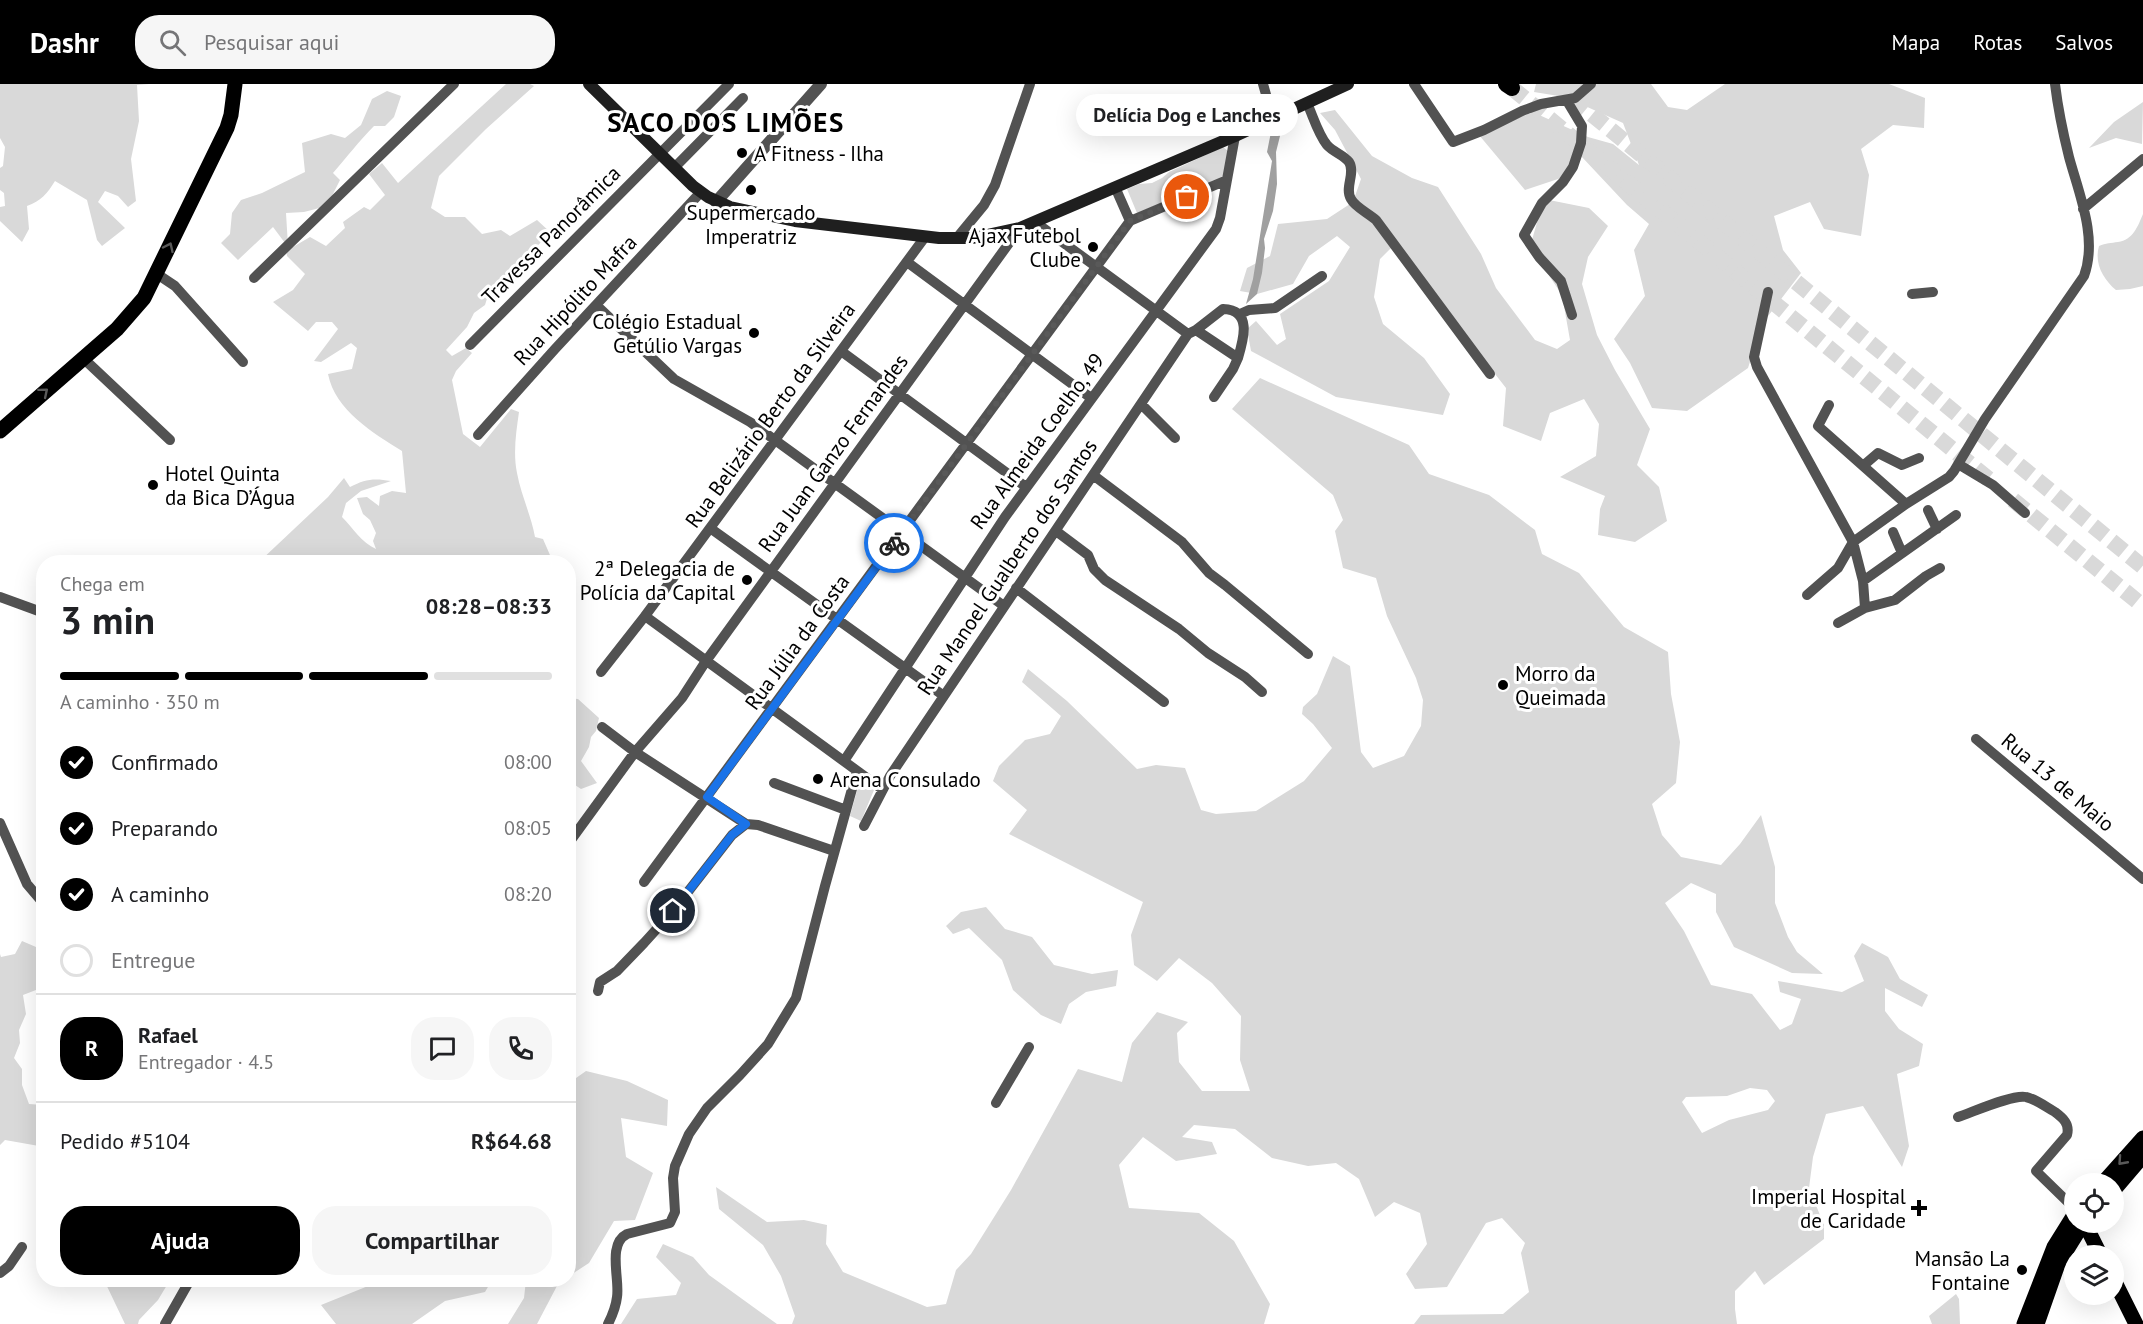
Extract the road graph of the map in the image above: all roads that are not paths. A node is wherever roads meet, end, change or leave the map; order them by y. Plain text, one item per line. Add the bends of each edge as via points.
1 (235, 84) edge
2 (454, 84) edge
3 (589, 84) edge
4 (729, 84) edge
5 (821, 84) edge
6 (1030, 84) edge
7 (1263, 84) edge
8 (1348, 84) edge
9 (1414, 84) edge
10 (1591, 84) edge
11 (2055, 84) edge
12 (743, 98) dead end
13 (1567, 100) junction
14 (1307, 103) junction
15 (1269, 120) junction
16 (1235, 136) junction
17 (660, 152) junction
18 (2143, 159) edge
19 (675, 167) junction
20 (1227, 180) junction
21 (1115, 187) junction
22 (700, 192) junction
23 (716, 202) junction
24 (2083, 209) junction
25 (1130, 221) junction
26 (1035, 222) junction
27 (1020, 228) junction
28 (925, 237) junction
29 (956, 239) junction
30 (907, 262) junction
31 (1096, 267) junction
32 (157, 274) junction
33 (1322, 276) dead end
34 (254, 278) dead end
35 (1768, 292) dead end
36 (1933, 292) dead end
37 (1912, 294) dead end
38 (596, 305) junction
39 (964, 305) junction
40 (1156, 310) junction
41 (1240, 314) junction
42 (1572, 315) dead end
43 (1192, 332) junction
44 (470, 345) dead end
45 (841, 351) junction
46 (1032, 354) junction
47 (84, 358) junction
48 (1238, 358) junction
49 (243, 362) dead end
50 (1490, 374) dead end
51 (899, 394) junction
52 (1214, 397) dead end
53 (1091, 398) junction
54 (1141, 404) junction
55 (1829, 405) dead end
56 (0, 431) edge
57 (478, 435) dead end
58 (1175, 438) dead end
59 (170, 440) dead end
60 (776, 440) junction
61 (967, 444) junction
62 (1918, 458) dead end
63 (1958, 464) junction
64 (1864, 465) junction
65 (1093, 475) junction
66 (835, 483) junction
67 (1026, 487) junction
68 (1906, 504) junction
69 (1928, 510) dead end
70 (2025, 513) dead end
71 (1956, 515) dead end
72 (710, 528) junction
73 (1936, 529) junction
74 (1056, 531) junction
75 (902, 532) junction
76 (1893, 532) dead end
77 (1852, 542) junction
78 (1902, 553) junction
79 (1940, 568) dead end
80 (771, 571) junction
81 (964, 577) junction
82 (1863, 581) junction
83 (1016, 588) junction
84 (1807, 595) dead end
85 (0, 597) edge
86 (1004, 606) junction
87 (1865, 608) junction
88 (36, 610) edge
89 (645, 616) junction
90 (838, 619) junction
91 (1838, 623) dead end
92 (1308, 654) dead end
93 (706, 661) junction
94 (905, 667) junction
95 (601, 672) dead end
96 (1262, 692) dead end
97 (944, 696) junction
98 (1164, 702) dead end
99 (772, 709) junction
100 (602, 727) dead end
101 (1976, 739) dead end
102 (635, 752) junction
103 (844, 761) junction
104 (857, 771) junction
105 (774, 783) dead end
106 (882, 789) junction
107 (707, 797) junction
108 (845, 814) junction
109 (0, 823) edge
110 (746, 824) junction
111 (864, 826) dead end
112 (576, 834) edge
113 (834, 851) junction
114 (2143, 879) edge
115 (644, 882) dead end
116 (36, 895) edge
117 (598, 991) dead end
118 (1029, 1047) dead end
119 (996, 1103) dead end
120 (1958, 1117) dead end
121 (2143, 1138) edge
122 (2143, 1156) edge
123 (2112, 1173) edge
124 (2124, 1178) edge
125 (2064, 1198) edge
126 (2064, 1231) edge
127 (2077, 1233) edge
128 (22, 1247) dead end
129 (0, 1273) edge
130 (186, 1287) edge
131 (2124, 1300) edge
132 (165, 1324) edge
133 (608, 1324) edge
134 (2024, 1324) edge
135 (2037, 1324) edge
136 (2136, 1324) edge

32 -> 1 main road via 227,128
2 - 34 street
3 - 17 main road
4 - 17 street, Travessa Panorâmica
5 - 23 street
6 - 29 street via 995,185
7 - 15 street
8 - 14 main road
9 - 13 street via 1453,142 1522,111
10 - 13 street via 1579,96
11 - 24 street via 2062,129
12 - 19 street
13 - 42 street via 1582,126 1581,143 1573,167 1542,203 1524,235 1561,280
14 - 15 main road
14 - 50 street via 1328,147 1350,164 1352,201 1376,220
15 - 16 main road
16 - 20 street, Rua Almeida Coelho, 49
16 - 21 main road
17 - 19 main road
17 - 44 street, Travessa Panorâmica
18 - 24 street
19 - 22 main road
20 - 25 street
20 - 40 street, Rua Almeida Coelho, 49 via 1219,225
21 - 25 street
21 - 26 main road
22 - 23 main road
22 - 38 street, Rua Hipólito Mafra
23 - 28 main road via 788,220
24 - 63 street via 2089,253 2084,276
25 - 31 street, Rua Júlia da Costa
26 - 27 main road
26 - 31 street
27 - 29 main road
27 - 39 street, Rua Juan Ganzo Fernandes
28 - 29 main road
28 - 30 street, Rua Belizário Berto da Silveira
30 - 39 street
30 - 45 street, Rua Belizário Berto da Silveira
31 - 40 street
31 - 46 street, Rua Júlia da Costa
32 - 47 main road via 128,318
32 - 49 street via 175,286
33 - 41 street via 1275,308
35 - 77 street via 1754,357 1757,367
36 - 37 street
38 - 57 street, Rua Hipólito Mafra
38 - 60 street via 674,379
39 - 46 street
39 - 51 street, Rua Juan Ganzo Fernandes
40 - 43 street
40 - 53 street, Rua Almeida Coelho, 49
41 - 43 street, Rua Manoel Gualberto dos Santos via 1222,309
41 - 48 street via 1243,330
43 - 48 street
43 - 54 street, Rua Manoel Gualberto dos Santos
45 - 51 street
45 - 60 street, Rua Belizário Berto da Silveira
46 - 53 street
46 - 61 street, Rua Júlia da Costa
56 -> 47 main road
47 - 59 street via 162,428
48 - 52 street
51 - 61 street
51 - 66 street, Rua Juan Ganzo Fernandes
53 - 67 street, Rua Almeida Coelho, 49
54 - 58 street
54 - 65 street, Rua Manoel Gualberto dos Santos
55 - 64 street via 1818,426
60 - 66 street
60 - 72 street, Rua Belizário Berto da Silveira
61 - 67 street
61 - 75 street, Rua Júlia da Costa
62 - 64 street via 1902,465 1878,453
63 - 68 street via 1949,477
63 - 70 street via 1993,485
64 - 68 street
65 - 74 street, Rua Manoel Gualberto dos Santos
65 - 92 street via 1182,542 1209,573
66 - 75 street
66 - 80 street, Rua Juan Ganzo Fernandes
67 - 81 street, Rua Almeida Coelho, 49
68 - 77 street
69 - 73 street
71 - 73 street
72 - 80 street
72 - 89 street, Rua Belizário Berto da Silveira
73 - 78 street
74 - 83 street, Rua Manoel Gualberto dos Santos
74 - 96 street via 1088,555 1105,580 1179,629
75 - 81 street
75 - 90 street, Rua Júlia da Costa
76 - 78 street
77 - 82 street
77 - 84 street via 1838,568
78 - 82 street
79 - 87 street via 1895,600
80 - 90 street
80 - 93 street, Rua Juan Ganzo Fernandes
81 - 86 street
81 - 94 street, Rua Almeida Coelho, 49
82 - 87 street
83 - 86 street, Rua Manoel Gualberto dos Santos
83 - 98 street
85 - 88 street
86 - 97 street, Rua Manoel Gualberto dos Santos
87 - 91 street
89 - 93 street
89 - 95 street, Rua Belizário Berto da Silveira
90 - 94 street
90 - 99 street, Rua Júlia da Costa
93 - 99 street
93 - 102 street, Rua Juan Ganzo Fernandes via 682,698
94 - 97 street
94 - 103 street, Rua Almeida Coelho, 49
97 - 106 street, Rua Manoel Gualberto dos Santos
99 - 103 street
99 - 107 street, Rua Júlia da Costa
100 - 102 street
101 - 114 street, Rua 13 de Maio
102 - 107 street
102 - 112 street, Rua Juan Ganzo Fernandes
103 - 104 street
104 - 106 street
104 - 108 street
105 - 108 street
106 - 111 street, Rua Manoel Gualberto dos Santos
107 - 110 street
107 - 115 street, Rua Júlia da Costa
108 - 113 street
109 - 116 street via 27,884
110 - 113 street
110 - 117 street via 732,835 644,943 617,971 600,982
113 - 133 street via 796,998 768,1044 707,1108 689,1134 675,1166 675,1212 670,1223 627,1234 618,1242 617,1300
118 - 119 street
120 - 125 street via 2021,1096 2058,1114 2069,1128 2067,1135 2036,1171
121 -> 123 main road
122 - 124 main road
126 - 134 main road
127 - 135 main road via 2058,1264
128 - 129 street
130 - 132 street
131 - 136 main road

